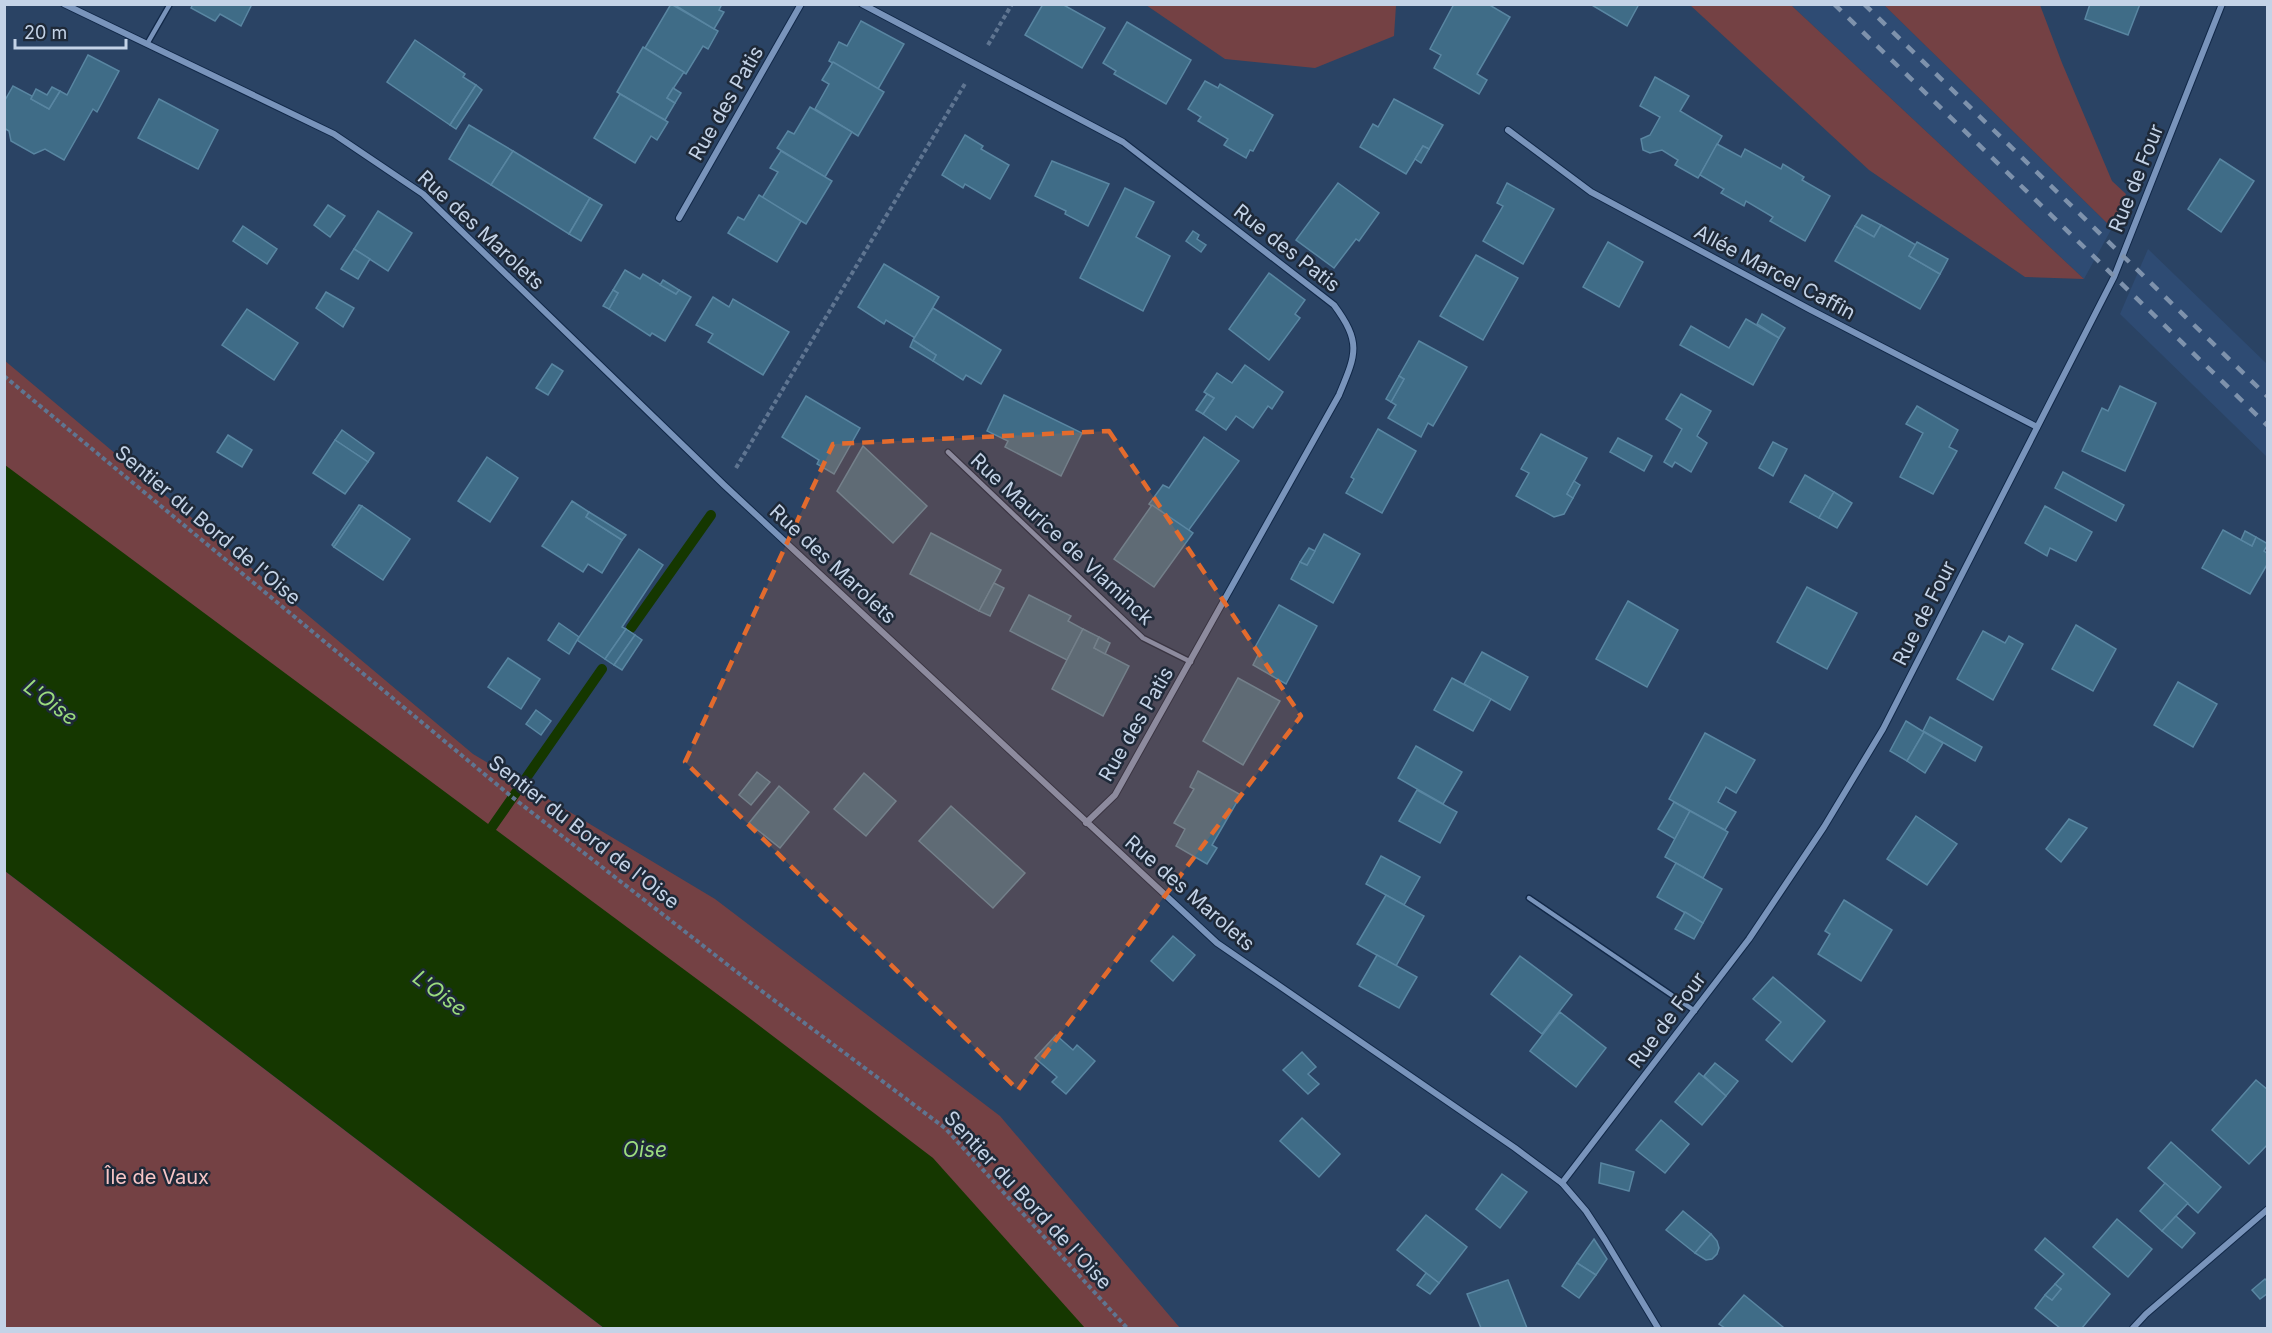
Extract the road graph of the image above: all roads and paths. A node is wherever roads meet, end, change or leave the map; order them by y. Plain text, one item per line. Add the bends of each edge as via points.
1 (64, 4) edge
2 (170, 4) edge
3 (801, 4) edge
4 (862, 4) edge
5 (1012, 4) edge
6 (2222, 4) edge
7 (147, 44) junction
8 (976, 65) junction
9 (1508, 130) dead end
10 (679, 218) dead end
11 (4, 376) edge
12 (2037, 428) junction
13 (948, 452) dead end
14 (724, 485) junction
15 (1191, 662) junction
16 (1086, 823) junction
17 (1529, 898) dead end
18 (1695, 1011) junction
19 (1562, 1183) junction
20 (2268, 1209) edge
21 (1127, 1329) edge
22 (1658, 1329) edge
23 (2133, 1329) edge

1 - 7 street, Rue des Marolets
2 - 7 lane
3 - 10 street, Rue des Patis
4 - 8 street, Rue des Patis
5 - 8 path
6 - 12 street, Rue de Four via 2118,267
7 - 14 street, Rue des Marolets via 334,134 423,194
8 - 14 path
8 - 15 street, Rue des Patis via 1123,142 1334,305 1355,342 1352,364 1339,395
9 - 12 street, Allée Marcel Caffin via 1591,192
11 - 21 path, Sentier du Bord de l'Oise via 512,797 945,1128
12 - 18 street, Rue de Four via 1883,729 1824,827
13 - 15 lane, Rue Maurice de Vlaminck via 1143,638
14 - 16 street, Rue des Marolets
15 - 16 street, Rue des Patis via 1116,795
16 - 19 street, Rue des Marolets via 1217,943
17 - 18 lane
18 - 19 street, Rue de Four
19 - 22 street, Rue des Marolets via 1605,1240
20 - 23 street

